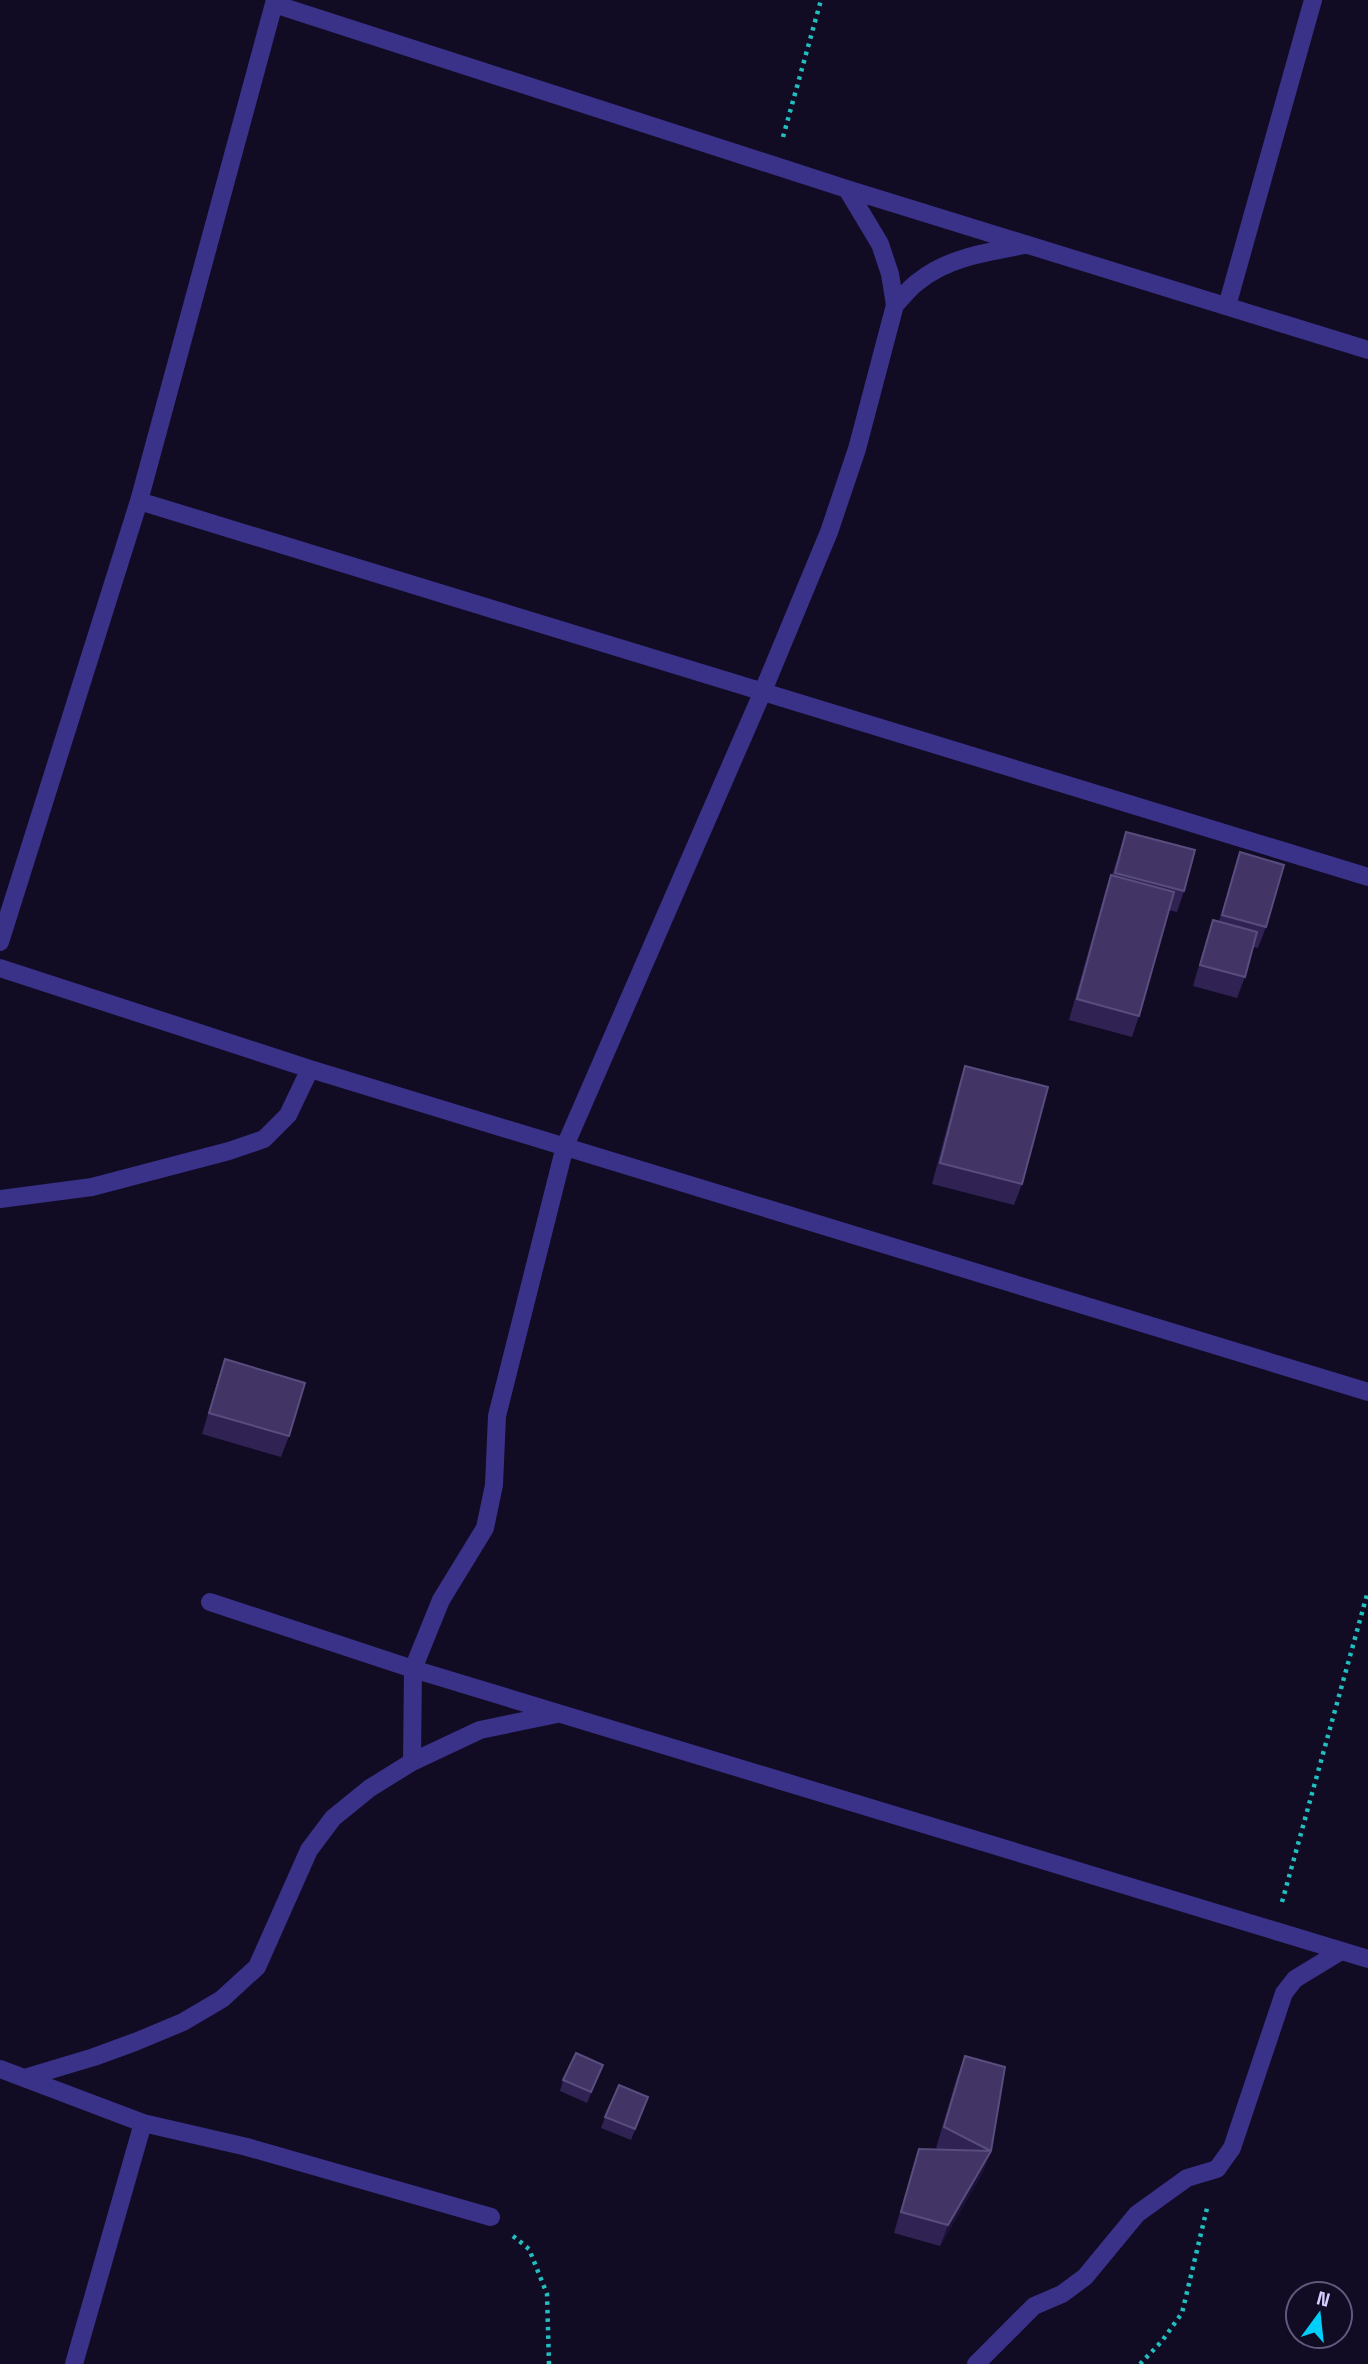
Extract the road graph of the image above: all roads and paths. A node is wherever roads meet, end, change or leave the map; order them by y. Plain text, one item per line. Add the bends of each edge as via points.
1 (821, 0) edge
2 (1313, 0) edge
3 (275, 2) edge
4 (775, 164) junction
5 (847, 189) junction
6 (1028, 245) junction
7 (895, 305) junction
8 (1227, 306) junction
9 (1368, 350) edge
10 (139, 501) junction
11 (762, 691) junction
12 (1368, 877) edge
13 (0, 942) edge
14 (0, 968) edge
15 (310, 1069) junction
16 (565, 1146) junction
17 (0, 1199) edge
18 (1368, 1392) edge
19 (1368, 1591) edge
20 (210, 1602) dead end
21 (414, 1669) junction
22 (561, 1714) junction
23 (412, 1762) junction
24 (1275, 1930) junction
25 (1341, 1951) junction
26 (1368, 1959) edge
27 (0, 2069) edge
28 (24, 2078) junction
29 (143, 2123) junction
30 (1217, 2169) junction
31 (491, 2217) joint
32 (74, 2364) edge
33 (549, 2364) edge
34 (976, 2364) edge
35 (1140, 2364) edge

1 - 4 path
2 - 8 street
3 - 4 street
3 - 10 street
4 - 5 street
5 - 6 street
5 - 7 street via 880,244
6 - 7 street via 963,258 919,281
6 - 8 street
7 - 11 street via 857,449 829,531
8 - 9 street
10 - 11 street
10 - 13 street
11 - 12 street
11 - 16 street
14 - 15 street
15 - 16 street
15 - 17 street via 288,1115 264,1139 92,1187
16 - 18 street
16 - 21 street via 497,1416 494,1485 485,1528 442,1600
19 - 24 path
20 - 21 street
21 - 22 street
21 - 23 street
22 - 23 street via 480,1730
22 - 24 street
23 - 28 street via 333,1818 309,1850 257,1967 222,1999 147,2037
24 - 25 street
25 - 26 street
25 - 30 street via 1295,1979 1284,1993 1232,2148
27 - 28 street
28 - 29 street
29 - 31 street via 247,2147
29 - 32 street
30 - 34 street via 1187,2178 1137,2214 1085,2277 1034,2306
30 - 35 path via 1182,2312
31 - 33 path via 529,2249 547,2294

